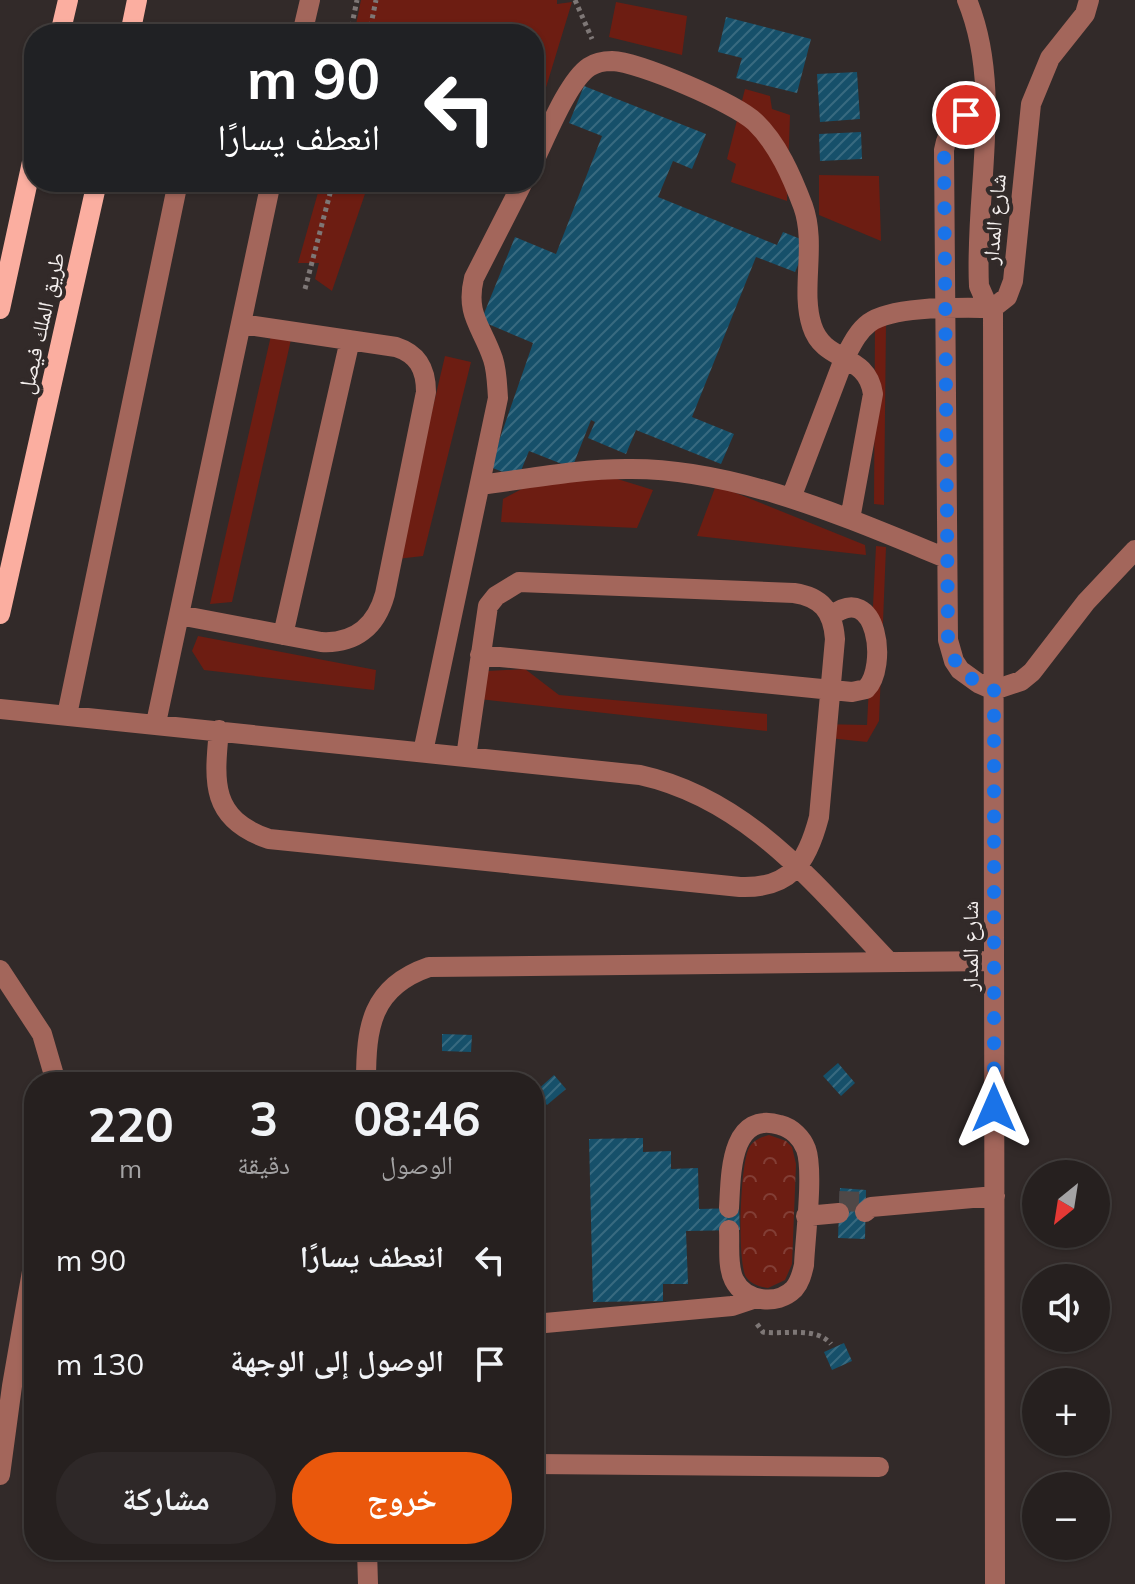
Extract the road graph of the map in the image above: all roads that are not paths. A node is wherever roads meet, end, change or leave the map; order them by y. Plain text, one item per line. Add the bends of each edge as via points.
1 (68, 0) edge
2 (146, 0) edge
3 (310, 0) edge
4 (967, 0) edge
5 (1089, 0) edge
6 (134, 18) edge
7 (62, 24) edge
8 (304, 24) edge
9 (985, 107) junction
10 (544, 142) edge
11 (24, 192) edge
12 (95, 192) edge
13 (176, 192) edge
14 (269, 192) edge
15 (518, 192) edge
16 (4, 274) edge
17 (944, 308) junction
18 (993, 308) junction
19 (0, 309) edge
20 (241, 324) junction
21 (350, 340) junction
22 (844, 359) junction
23 (480, 485) junction
24 (791, 498) junction
25 (850, 519) junction
26 (1135, 550) edge
27 (946, 558) junction
28 (0, 614) edge
29 (179, 615) junction
30 (831, 616) junction
31 (283, 635) junction
32 (480, 655) junction
33 (830, 690) junction
34 (994, 690) junction
35 (0, 709) edge
36 (67, 715) junction
37 (156, 723) junction
38 (219, 730) junction
39 (423, 752) junction
40 (466, 757) junction
41 (798, 867) junction
42 (994, 961) junction
43 (890, 963) junction
44 (0, 970) edge
45 (53, 1072) edge
46 (366, 1072) edge
47 (995, 1196) junction
48 (807, 1207) junction
49 (839, 1207) tunnel mouth
50 (867, 1207) tunnel mouth
51 (729, 1208) dead end
52 (729, 1230) dead end
53 (756, 1298) junction
54 (24, 1317) edge
55 (545, 1323) dead end
56 (544, 1464) edge
57 (879, 1467) dead end
58 (0, 1475) edge
59 (367, 1560) edge
60 (368, 1584) edge
61 (995, 1584) edge

1 - 7 main road
2 - 6 main road
3 - 8 street
4 - 9 street, شارع المدار via 983,64
5 - 18 street, شارع المدار via 1085,14 1050,58 1031,104 1013,281 1007,297
9 - 17 street via 957,121 946,139
9 - 18 street, شارع المدار via 978,277 981,295
10 - 22 street via 580,74 601,62 624,63 741,111 766,134 804,208 811,323 823,345
11 - 16 main road, طريق الملك فيصل
12 - 28 main road, طريق الملك فيصل
13 - 36 street
14 - 20 street
15 - 23 street via 471,289 472,315 494,361 498,398
16 - 19 main road, طريق الملك فيصل
17 - 18 street
17 - 22 street via 877,318 861,330
17 - 27 street
18 - 34 street, شارع المدار
20 - 21 street
20 - 29 street
21 - 31 street
21 - 31 street via 405,350 420,362 426,383 385,594 374,621 350,640 321,642
22 - 24 street
22 - 25 street via 868,375 873,394
23 - 24 street via 625,469 698,475
23 - 39 street
24 - 25 street
25 - 27 street
26 - 34 street via 1032,672
27 - 34 street via 950,651 960,670
29 - 31 street
29 - 37 street
30 - 32 street via 815,598 794,593 519,582 488,606
30 - 33 street via 835,639
30 - 33 street via 846,607 860,609 876,631 875,677 866,689
32 - 33 street
32 - 40 street
33 - 41 street via 819,817
34 - 42 street, شارع المدار
35 - 36 street
36 - 37 street
37 - 38 street
38 - 39 street
38 - 41 street via 214,773 222,802 241,826 269,839 740,887 778,882
39 - 40 street
40 - 41 street via 666,781 715,801
41 - 43 street
42 - 43 street
42 - 47 street, شارع المدار
43 - 46 street via 429,967 397,982 376,1009 367,1040
44 - 45 street via 42,1034
47 - 50 street
47 - 61 street, شارع المدار
48 - 49 street
48 - 51 street via 809,1163 802,1140 782,1125 768,1123 755,1126 736,1144
48 - 53 street via 800,1278 794,1289 769,1300
52 - 53 street via 731,1271 736,1283
53 - 55 street via 732,1306
54 - 58 street
56 - 57 street
59 - 60 street

